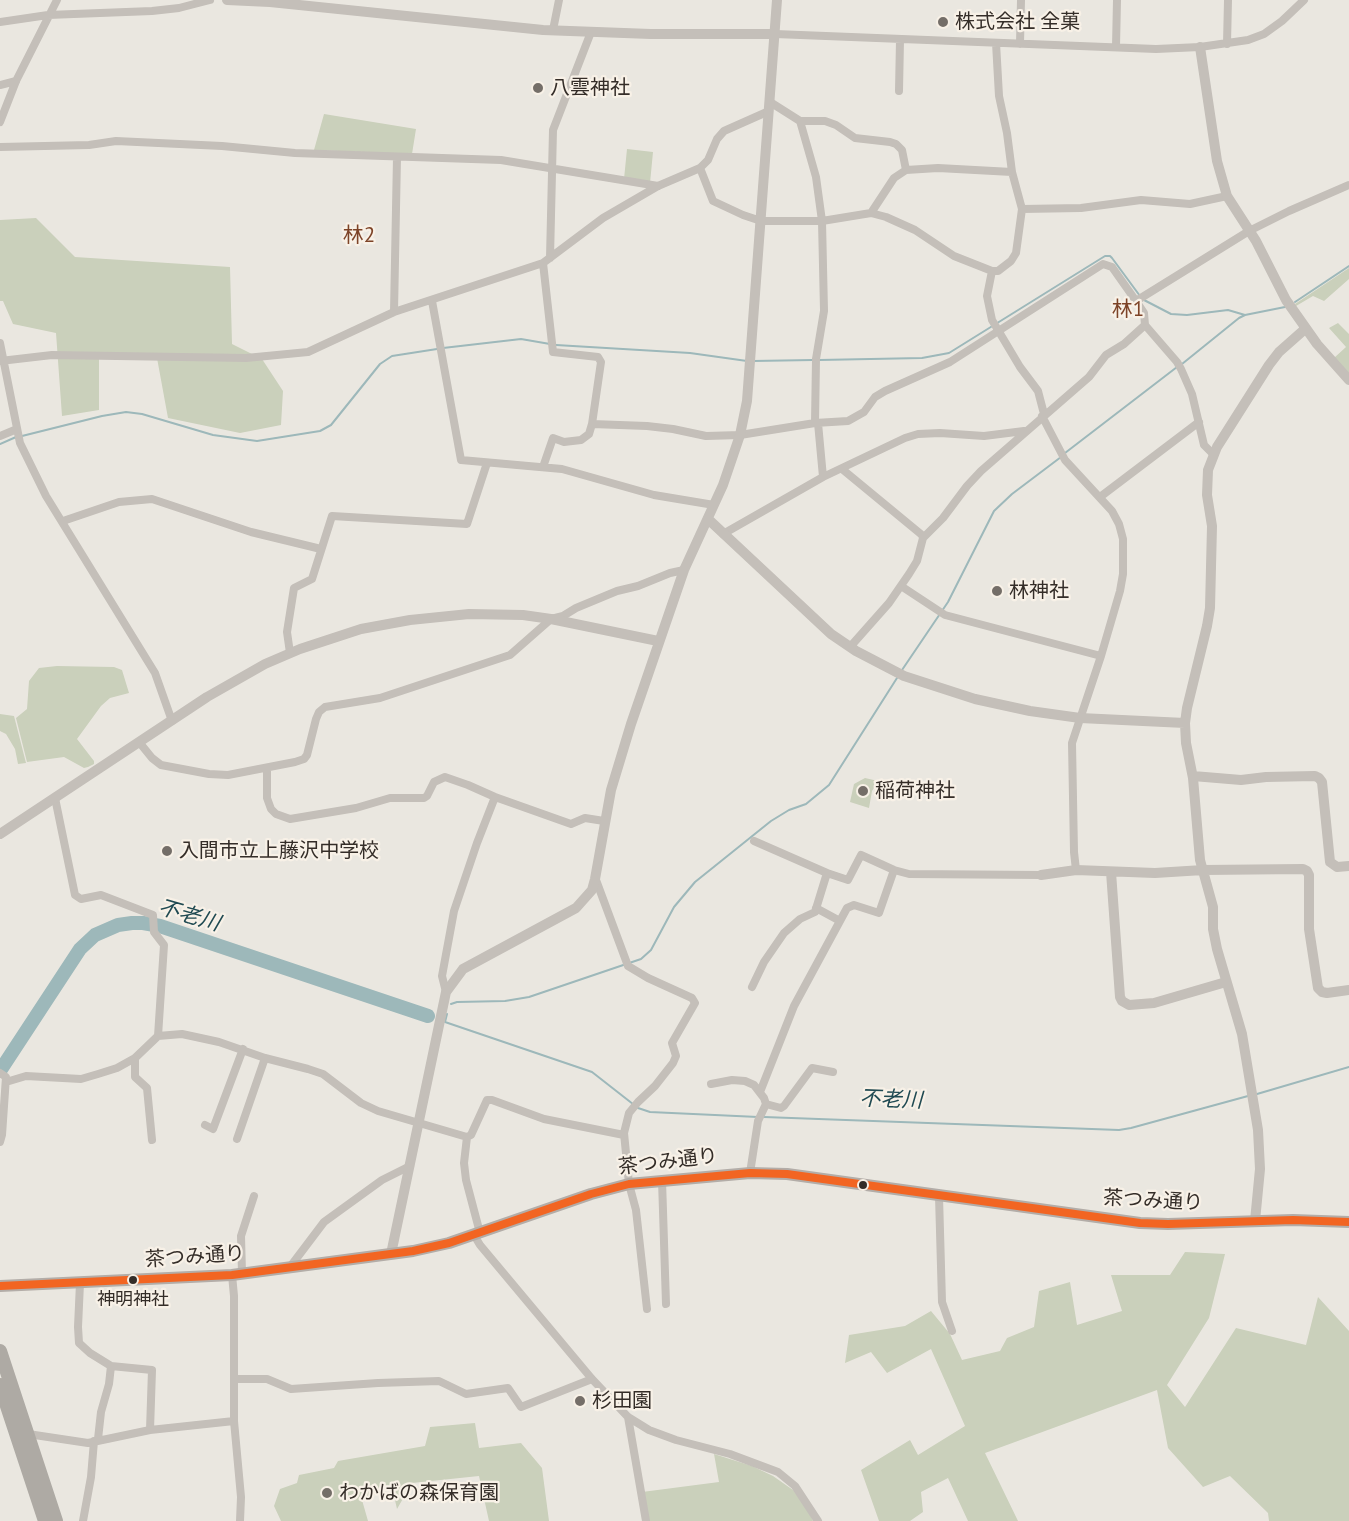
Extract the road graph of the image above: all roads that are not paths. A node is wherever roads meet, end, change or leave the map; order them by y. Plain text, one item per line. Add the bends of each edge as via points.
1 (57, 0) edge
2 (210, 0) edge
3 (227, 0) edge
4 (559, 0) edge
5 (777, 0) edge
6 (1021, 0) edge
7 (1117, 0) edge
8 (1228, 0) edge
9 (1304, 0) edge
10 (48, 15) junction
11 (0, 22) edge
12 (553, 30) junction
13 (591, 32) junction
14 (775, 34) junction
15 (900, 40) junction
16 (996, 43) junction
17 (1020, 44) junction
18 (1227, 44) junction
19 (1116, 47) junction
20 (1200, 47) junction
21 (16, 81) junction
22 (0, 85) edge
23 (899, 91) dead end
24 (770, 106) junction
25 (800, 121) junction
26 (0, 122) edge
27 (0, 147) edge
28 (397, 157) junction
29 (552, 168) junction
30 (700, 168) junction
31 (906, 170) junction
32 (1012, 172) junction
33 (1349, 185) edge
34 (658, 186) junction
35 (1227, 196) junction
36 (1022, 209) junction
37 (871, 213) junction
38 (761, 221) junction
39 (822, 221) junction
40 (1249, 231) junction
41 (546, 260) junction
42 (992, 271) junction
43 (432, 301) junction
44 (1136, 301) junction
45 (394, 312) junction
46 (1145, 325) junction
47 (1305, 329) junction
48 (998, 331) junction
49 (0, 343) edge
50 (2, 360) edge
51 (1349, 380) edge
52 (1043, 415) junction
53 (1198, 422) junction
54 (816, 423) junction
55 (592, 424) junction
56 (17, 429) junction
57 (1025, 430) junction
58 (740, 435) junction
59 (0, 436) edge
60 (1213, 454) junction
61 (487, 463) junction
62 (543, 467) junction
63 (842, 469) junction
64 (823, 477) junction
65 (1100, 497) junction
66 (714, 505) junction
67 (708, 519) junction
68 (63, 521) junction
69 (723, 534) junction
70 (923, 538) junction
71 (321, 549) junction
72 (684, 570) junction
73 (901, 586) junction
74 (551, 619) junction
75 (658, 641) junction
76 (850, 647) junction
77 (290, 653) junction
78 (1101, 656) junction
79 (1080, 718) junction
80 (172, 721) junction
81 (1185, 723) junction
82 (139, 742) junction
83 (267, 768) junction
84 (1192, 776) junction
85 (495, 797) junction
86 (55, 798) junction
87 (604, 821) junction
88 (0, 834) edge
89 (754, 841) dead end
90 (1349, 866) edge
91 (894, 870) junction
92 (1076, 870) junction
93 (1203, 870) junction
94 (1111, 872) junction
95 (827, 873) junction
96 (1041, 875) joint
97 (595, 879) junction
98 (816, 909) junction
99 (840, 921) junction
100 (1226, 982) junction
101 (752, 987) dead end
102 (1349, 990) edge
103 (446, 992) junction
104 (158, 1036) junction
105 (243, 1049) junction
106 (135, 1058) junction
107 (266, 1058) junction
108 (833, 1072) dead end
109 (4, 1077) edge
110 (711, 1084) dead end
111 (760, 1092) junction
112 (766, 1104) junction
113 (418, 1124) junction
114 (205, 1125) dead end
115 (624, 1135) junction
116 (467, 1137) junction
117 (237, 1139) dead end
118 (152, 1140) dead end
119 (0, 1142) edge
120 (410, 1166) junction
121 (750, 1173) junction
122 (662, 1180) junction
123 (629, 1184) junction
124 (254, 1196) dead end
125 (939, 1196) junction
126 (1255, 1221) junction
127 (1349, 1222) edge
128 (477, 1234) junction
129 (391, 1254) junction
130 (290, 1268) junction
131 (237, 1274) junction
132 (80, 1283) junction
133 (0, 1286) edge
134 (666, 1304) dead end
135 (647, 1309) dead end
136 (952, 1331) dead end
137 (0, 1351) edge
138 (111, 1366) junction
139 (234, 1379) junction
140 (592, 1379) junction
141 (0, 1384) edge
142 (628, 1417) junction
143 (234, 1421) junction
144 (150, 1430) junction
145 (26, 1434) junction
146 (96, 1440) junction
147 (45, 1521) edge
148 (56, 1521) edge
149 (83, 1521) edge
150 (240, 1521) edge
151 (646, 1521) edge
152 (818, 1521) edge

1 - 10 street
2 - 10 street via 152,11
3 - 12 street
4 - 12 street
5 - 14 street
6 - 17 street
7 - 19 street
8 - 18 street
9 - 18 street via 1263,34
10 - 11 street
10 - 21 street
12 - 13 street
13 - 14 street
13 - 29 street via 554,130
14 - 15 street
14 - 24 street
15 - 16 street
15 - 23 street
16 - 17 street
16 - 32 street via 999,96
17 - 19 street
18 - 20 street
19 - 20 street
20 - 35 street via 1217,161
21 - 22 street
21 - 26 street
24 - 25 street
24 - 30 street via 724,131
24 - 38 street
25 - 31 street via 825,121 855,138 896,144 902,150
25 - 39 street via 816,177
27 - 28 street via 116,141
28 - 29 street via 501,160
28 - 45 street
29 - 34 street
29 - 41 street
30 - 34 street
30 - 38 street via 713,201
31 - 32 street
31 - 37 street via 894,178
32 - 36 street
33 - 40 street
34 - 41 street via 603,218
35 - 36 street via 1190,204 1141,200 1081,208
35 - 40 street
36 - 42 street via 1016,253 1004,268
37 - 39 street
37 - 42 street via 915,230 954,256
38 - 39 street
38 - 58 street via 751,361
39 - 54 street via 824,311 816,359
40 - 44 street
40 - 47 street
41 - 43 street
41 - 55 street via 554,352 598,357 601,362
42 - 48 street via 987,296
43 - 45 street
43 - 61 street via 461,460
44 - 46 street via 1144,313
44 - 48 street via 1112,267 1103,264
45 - 50 street via 308,351 246,358 52,355
46 - 52 street via 1106,355 1089,377
46 - 53 street via 1177,362
47 - 51 street
47 - 60 street via 1269,365
48 - 52 street via 1038,391
48 - 54 street via 943,367 875,397 864,412 848,422
49 - 50 street
50 - 56 street
52 - 57 street
52 - 65 street via 1065,460
53 - 60 street via 1204,445
53 - 65 street
54 - 58 street
54 - 64 street
55 - 58 street via 647,426 706,436
55 - 62 street via 589,434 581,440 564,442 553,438
56 - 59 street
56 - 68 street via 46,496
57 - 63 street via 984,436 918,434
57 - 70 street via 967,486
58 - 66 street
60 - 81 street via 1207,484 1212,526 1210,608
61 - 62 street
61 - 71 street via 467,524 332,516
62 - 66 street via 654,495
63 - 64 street
63 - 70 street
64 - 69 street
65 - 78 street via 1119,524 1124,561 1120,591
66 - 67 street
67 - 69 street
67 - 72 street
68 - 71 street via 119,502 152,499 251,532
68 - 80 street via 155,673
69 - 76 street via 816,621
70 - 73 street via 917,561
71 - 77 street via 312,579 294,588 288,632
72 - 74 street via 617,591
72 - 75 street
73 - 76 street
73 - 78 street via 945,615
74 - 75 street
74 - 77 street via 469,614 410,620 361,630
74 - 83 street via 510,655 380,698 325,707 316,719 304,759
75 - 87 street
76 - 79 street via 899,674 939,688 997,704
77 - 80 street via 207,697
78 - 79 street
79 - 81 street
79 - 92 street via 1071,753
80 - 82 street
81 - 84 street
82 - 83 street via 161,765 228,775
82 - 86 street
83 - 85 street via 271,809 290,819 390,798 424,798 434,782 445,777
84 - 90 street via 1241,780 1319,778 1330,862 1337,867
84 - 93 street
85 - 87 street via 571,824 585,818
85 - 103 street via 454,911 442,976
86 - 88 street
86 - 104 street via 75,895 81,899 102,895 153,915 154,932 164,945
87 - 97 street
89 - 95 street
91 - 95 street via 861,855 848,880
91 - 96 street via 909,874
91 - 99 street via 879,913 854,905 847,908
92 - 94 street
92 - 96 street
93 - 94 street
93 - 100 street
93 - 102 street via 1307,871 1309,929 1318,988 1322,992
94 - 100 street via 1122,1001 1129,1005 1154,1003
95 - 98 street
97 - 103 street via 592,890 576,908 463,969
97 - 115 street via 627,963 695,1003 672,1043 676,1056 673,1064 629,1113
98 - 99 street
98 - 101 street via 784,933
99 - 111 street via 794,1006
100 - 126 street via 1242,1034 1252,1094 1260,1160
103 - 113 street
104 - 105 street via 182,1034
104 - 106 street
105 - 107 street
105 - 114 street via 213,1129
106 - 109 street via 81,1079
106 - 118 street via 135,1077 147,1088
107 - 113 street via 323,1074 370,1107
107 - 117 street
108 - 112 street via 812,1068 784,1106
109 - 119 street
110 - 111 street via 745,1081
111 - 112 street
112 - 121 street via 759,1118
113 - 116 street
113 - 120 street
115 - 116 street via 544,1119 489,1100 484,1102
115 - 123 street
116 - 128 street via 464,1163
120 - 129 street
120 - 130 street via 382,1180 324,1222
121 - 122 main road, 茶つみ通り
121 - 125 main road, 茶つみ通り via 787,1174
122 - 123 main road, 茶つみ通り
122 - 134 street
123 - 128 main road, 茶つみ通り
123 - 135 street via 636,1210
124 - 131 street via 241,1236
125 - 126 main road, 茶つみ通り via 1140,1223
125 - 136 street via 942,1302
126 - 127 main road, 茶つみ通り
128 - 129 main road, 茶つみ通り via 432,1248
128 - 140 street via 480,1245
129 - 130 main road, 茶つみ通り
130 - 131 main road, 茶つみ通り
131 - 132 main road, 茶つみ通り
131 - 139 street
132 - 133 main road, 茶つみ通り
132 - 138 street via 79,1343
137 - 145 highway
138 - 144 street via 152,1370
138 - 146 street
139 - 140 street via 267,1379 291,1389 439,1381 466,1394 508,1388 521,1407
139 - 143 street
140 - 142 street
141 - 147 highway via 7,1421
142 - 151 street
142 - 152 street via 676,1440 778,1472 795,1486
143 - 144 street
143 - 150 street
144 - 146 street
145 - 146 street via 88,1443
145 - 148 highway
146 - 149 street

